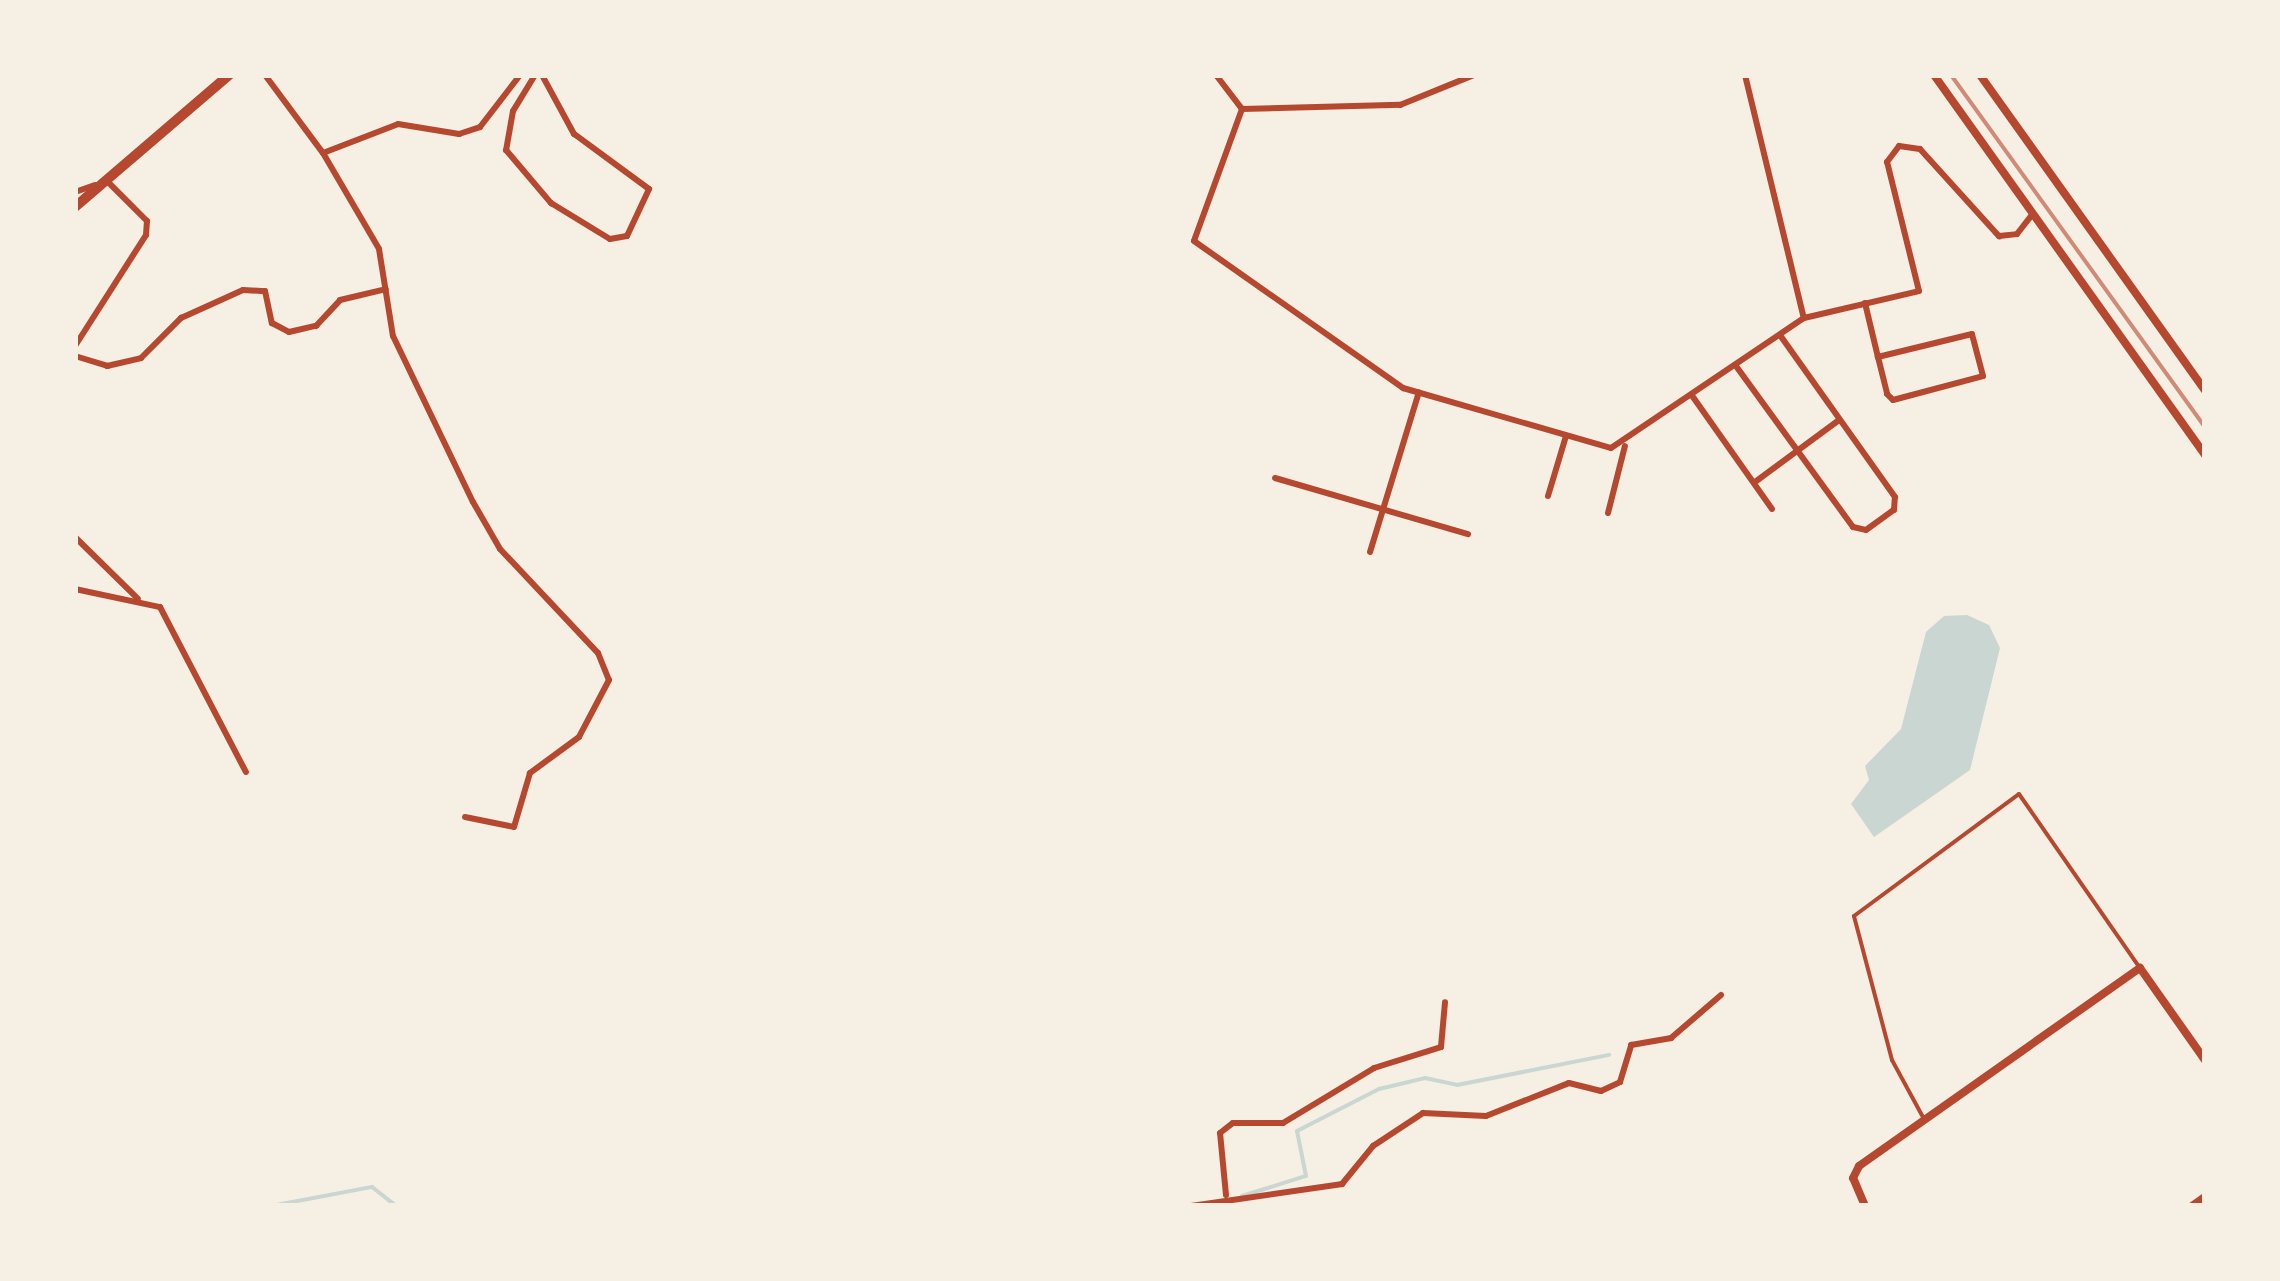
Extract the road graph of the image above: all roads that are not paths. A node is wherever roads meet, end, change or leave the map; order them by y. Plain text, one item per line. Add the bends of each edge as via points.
1 (230, 75) edge
2 (265, 75) edge
3 (520, 75) edge
4 (538, 75) edge
5 (1216, 75) edge
6 (1474, 75) edge
7 (1744, 75) edge
8 (1934, 75) edge
9 (1980, 75) edge
10 (1242, 110) junction
11 (322, 153) junction
12 (111, 182) junction
13 (75, 192) edge
14 (75, 207) edge
15 (2031, 216) junction
16 (386, 289) junction
17 (1866, 304) junction
18 (1804, 318) junction
19 (1780, 335) junction
20 (75, 346) edge
21 (75, 356) edge
22 (1878, 357) junction
23 (1736, 366) junction
24 (2205, 391) edge
25 (1419, 392) junction
26 (1693, 397) junction
27 (1839, 420) junction
28 (1566, 436) junction
29 (1625, 446) junction
30 (1795, 451) junction
31 (2205, 455) edge
32 (1275, 478) dead end
33 (1754, 482) junction
34 (1548, 496) dead end
35 (1384, 507) junction
36 (1772, 508) dead end
37 (1608, 514) dead end
38 (1468, 534) dead end
39 (75, 537) edge
40 (1370, 552) dead end
41 (75, 589) edge
42 (138, 598) junction
43 (246, 772) dead end
44 (465, 817) dead end
45 (2140, 968) junction
46 (1720, 995) dead end
47 (1445, 1002) dead end
48 (2205, 1060) edge
49 (1924, 1119) junction
50 (2205, 1197) edge
51 (1230, 1198) junction
52 (1191, 1206) edge
53 (1864, 1206) edge
54 (2192, 1206) edge

1 - 12 main road
2 - 11 street
3 - 11 street via 480,127 459,134 398,124
4 - 4 street via 513,111 506,150 551,203 610,239 627,236 649,189 574,134
5 - 10 street
6 - 10 street via 1400,104
7 - 18 street
8 - 15 street
9 - 24 street
10 - 25 street via 1194,241
11 - 16 street via 362,211
12 - 13 street
12 - 14 main road
12 - 20 street via 147,221 146,236
15 - 17 street via 2017,234 1999,236 1920,149 1899,146 1887,162 1919,290
15 - 31 street
16 - 21 street via 340,300 316,326 289,332 272,323 265,292 244,290 181,318 140,358 107,366
16 - 44 street via 394,336 500,549 547,591 609,680 580,737 530,773 514,827
17 - 18 street
17 - 22 street
18 - 19 street
19 - 23 street
19 - 27 street
22 - 22 street via 1887,394 1902,404 1983,376 1972,334
23 - 26 street
23 - 30 street
25 - 28 street
25 - 35 street
26 - 29 street
26 - 33 street
27 - 30 street
27 - 30 street via 1894,497 1894,510 1866,530 1853,527
28 - 29 street
28 - 34 street
29 - 37 street
30 - 33 street
32 - 35 street
33 - 36 street
35 - 38 street
35 - 40 street
39 - 42 street
41 - 42 street
42 - 43 street via 160,607
45 - 48 street
45 - 49 street
45 - 49 lane via 2019,794 1854,916 1892,1060
46 - 51 street via 1671,1038 1631,1044 1620,1082 1602,1091 1570,1083 1486,1116 1423,1112 1372,1146 1342,1184
47 - 51 street via 1441,1046 1374,1068 1284,1123 1233,1123 1220,1132
49 - 53 street via 1859,1166 1853,1178
50 - 54 street
51 - 52 street

